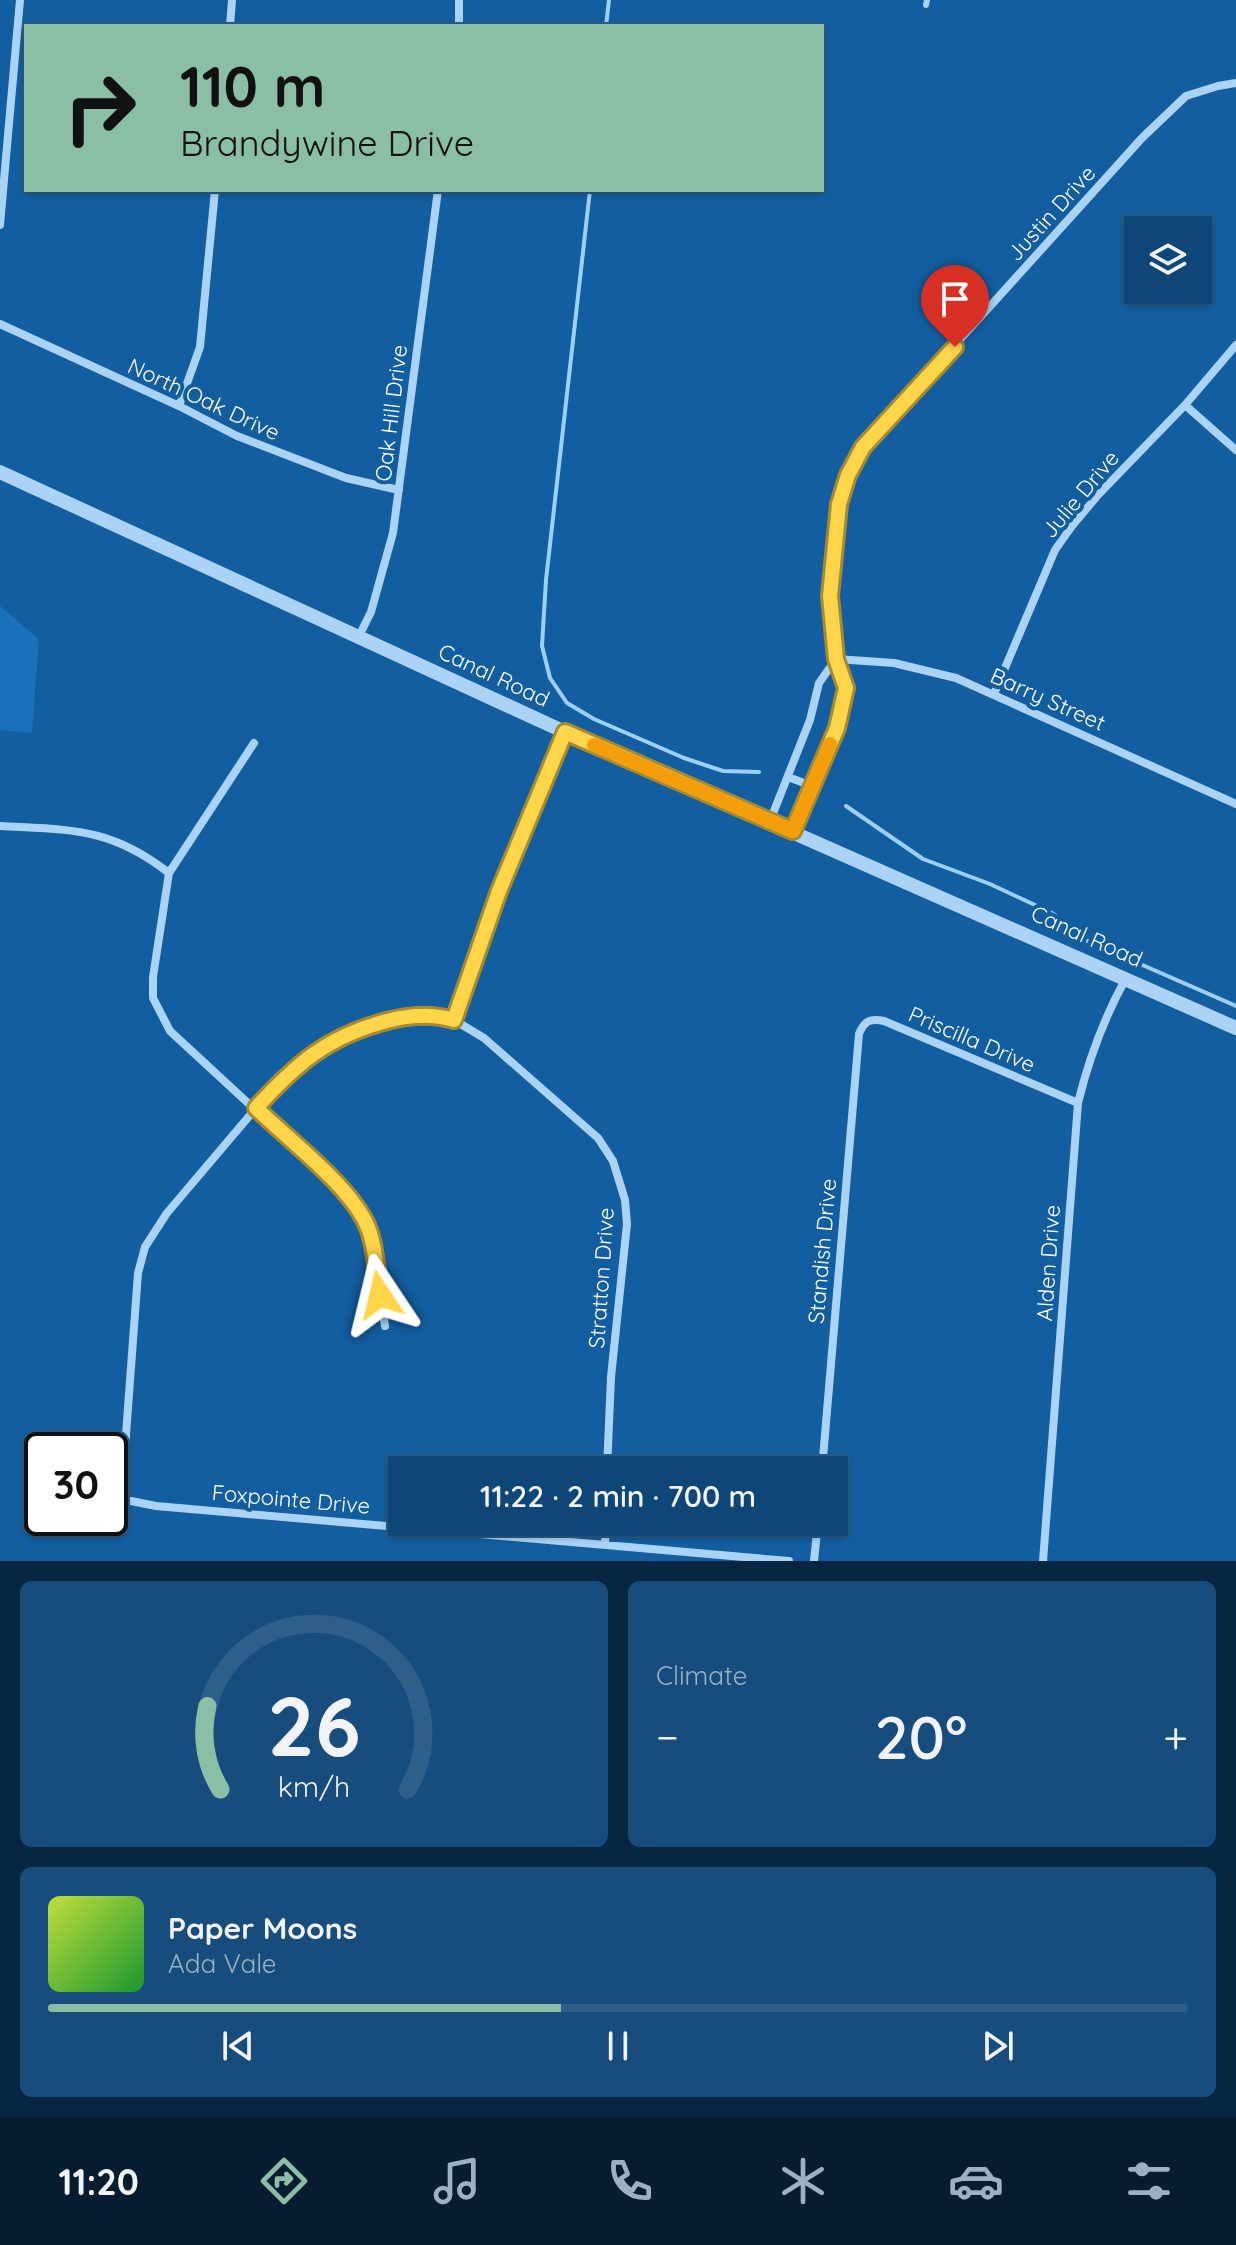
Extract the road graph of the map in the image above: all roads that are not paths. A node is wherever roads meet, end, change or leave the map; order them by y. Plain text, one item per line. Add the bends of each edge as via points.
1 (20, 0) edge
2 (232, 0) edge
3 (459, 0) edge
4 (230, 24) edge
5 (459, 24) edge
6 (1236, 83) edge
7 (215, 192) edge
8 (438, 192) edge
9 (0, 225) edge
10 (0, 324) edge
11 (1236, 345) edge
12 (1185, 405) junction
13 (179, 406) junction
14 (1236, 450) edge
15 (0, 472) edge
16 (399, 490) junction
17 (359, 636) junction
18 (836, 659) junction
19 (994, 694) junction
20 (565, 732) junction
21 (254, 743) dead end
22 (788, 777) junction
23 (812, 786) junction
24 (1236, 804) edge
25 (770, 821) junction
26 (0, 826) edge
27 (793, 831) junction
28 (169, 873) junction
29 (1126, 978) junction
30 (454, 1020) junction
31 (1236, 1028) edge
32 (859, 1034) joint
33 (1078, 1103) junction
34 (256, 1108) junction
35 (385, 1326) dead end
36 (608, 1456) edge
37 (823, 1456) edge
38 (605, 1536) edge
39 (817, 1536) edge
40 (605, 1545) junction
41 (789, 1561) edge
42 (814, 1561) edge
43 (1043, 1561) edge

1 - 9 street
2 - 4 street
3 - 5 street
6 - 18 street, Justin Drive via 1186,96 1142,138 863,447 839,504 830,596
7 - 13 street via 200,347
8 - 16 street, Oak Hill Drive
10 - 13 street, North Oak Drive
11 - 12 street, Julie Drive
12 - 14 street
12 - 19 street, Julie Drive via 1098,495 1055,550
13 - 16 street, North Oak Drive via 291,459
15 - 17 street, Canal Road
16 - 17 street, Oak Hill Drive via 386,565
17 - 20 street, Canal Road
18 - 19 street, Barry Street via 906,665
18 - 22 street via 819,683
18 - 23 street, Justin Drive via 846,688 837,728
19 - 24 street, Barry Street
20 - 25 street, Canal Road
20 - 30 street via 499,891
21 - 28 street
22 - 23 street
22 - 25 street
23 - 27 street, Justin Drive
25 - 27 street, Canal Road
26 - 28 street via 103,835 139,851
27 - 29 street, Canal Road
28 - 34 street via 153,998 170,1031
29 - 31 street, Canal Road
29 - 33 street, Alden Drive via 1093,1046
30 - 34 street via 429,1015 400,1018 343,1035 301,1062
30 - 36 street, Stratton Drive via 484,1038 598,1138 621,1182 627,1224
32 - 33 street, Priscilla Drive via 869,1020 884,1021
32 - 37 street, Standish Drive
33 - 43 street, Alden Drive
34 - 35 street via 338,1186 365,1220
34 - 40 street, Foxpointe Drive via 167,1213 145,1247 134,1310 123,1475 126,1500
38 - 40 street
39 - 42 street
40 - 41 street, Foxpointe Drive

